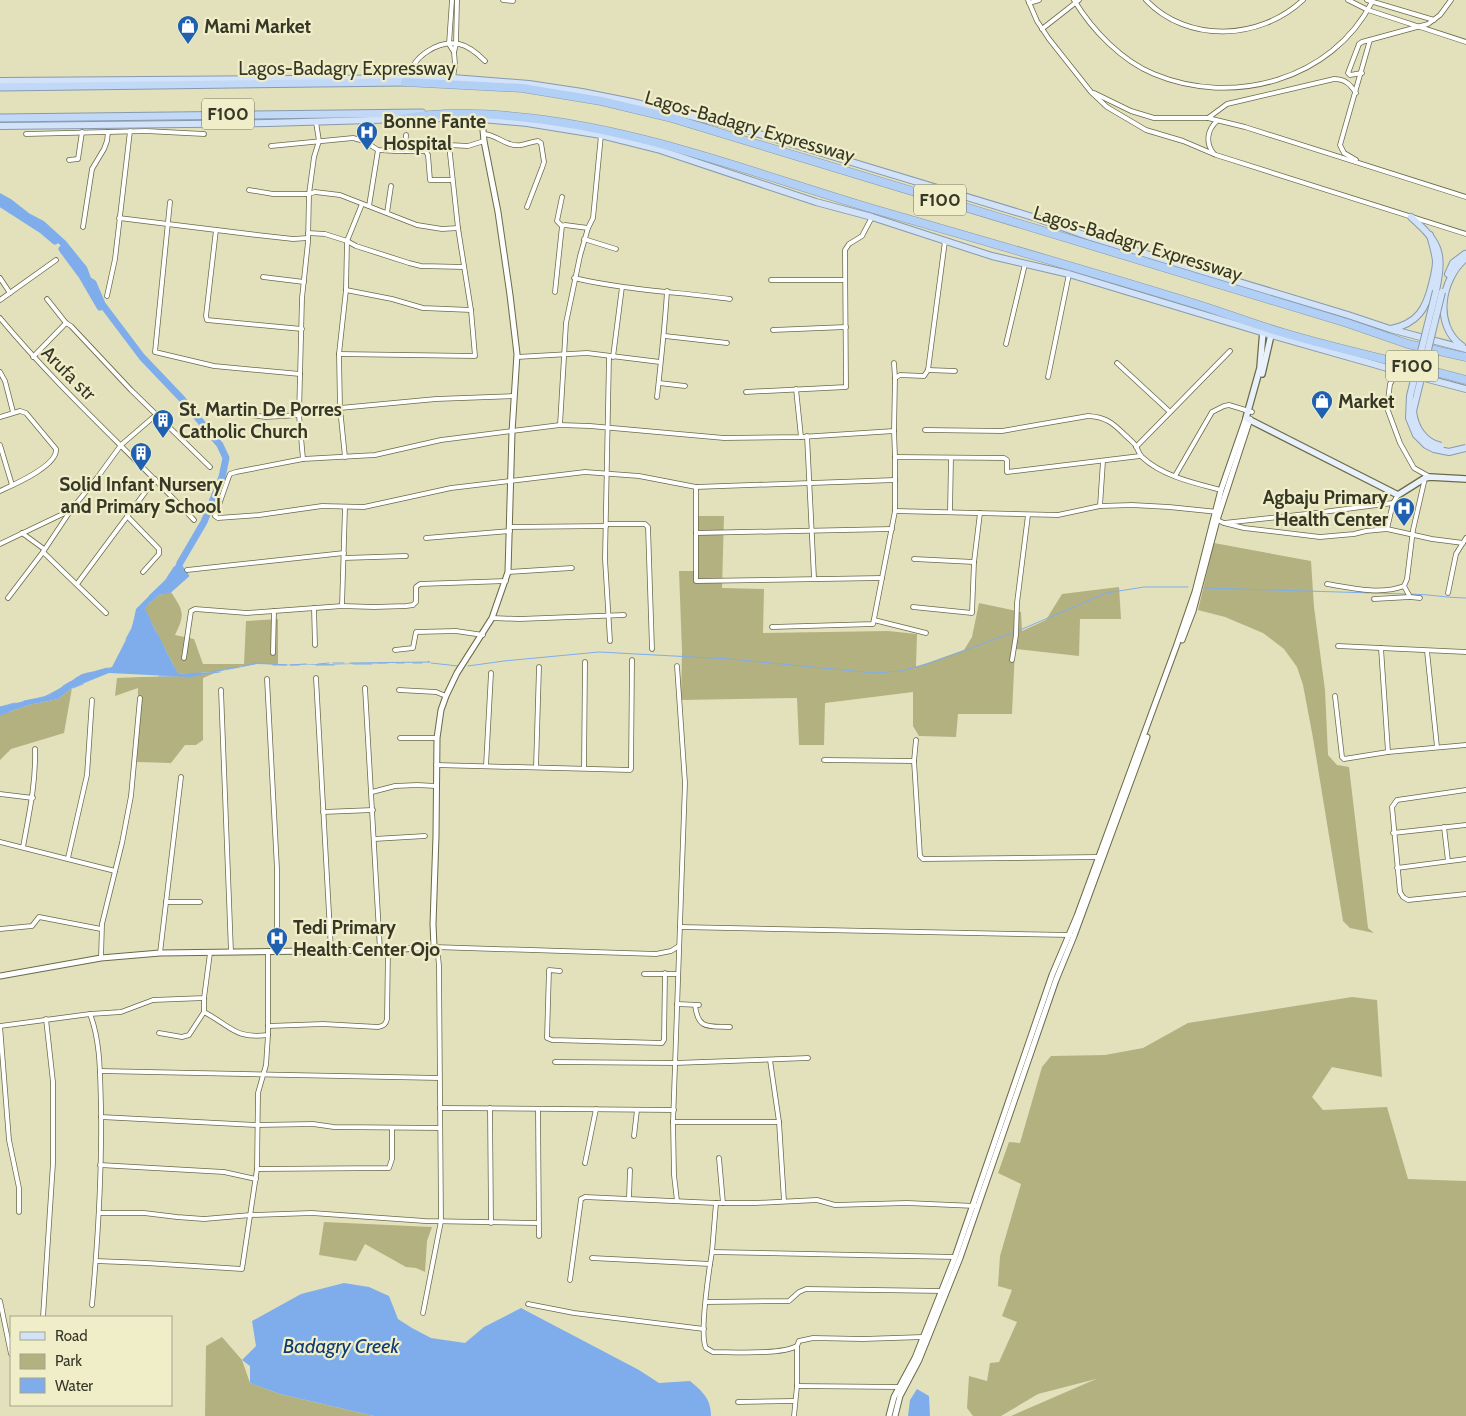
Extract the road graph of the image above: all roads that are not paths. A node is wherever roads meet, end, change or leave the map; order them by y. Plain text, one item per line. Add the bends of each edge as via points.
1 (452, 0) edge
2 (457, 0) edge
3 (503, 0) edge
4 (1039, 0) edge
5 (1146, 0) edge
6 (1303, 0) edge
7 (1348, 0) edge
8 (1368, 0) edge
9 (1451, 0) edge
10 (513, 1) edge
11 (1028, 1) edge
12 (1076, 1) edge
13 (1372, 2) junction
14 (1368, 10) junction
15 (1434, 20) junction
16 (1418, 27) junction
17 (1042, 29) junction
18 (1370, 40) junction
19 (1466, 42) edge
20 (449, 44) junction
21 (456, 44) junction
22 (454, 52) junction
23 (485, 61) dead end
24 (1362, 73) junction
25 (453, 78) junction
26 (407, 80) junction
27 (0, 81) edge
28 (0, 87) edge
29 (1092, 92) junction
30 (1356, 93) junction
31 (455, 114) junction
32 (0, 118) edge
33 (1208, 118) junction
34 (401, 119) junction
35 (482, 119) junction
36 (1217, 120) junction
37 (316, 122) junction
38 (0, 126) edge
39 (130, 131) junction
40 (82, 132) junction
41 (108, 132) junction
42 (26, 134) dead end
43 (204, 134) dead end
44 (484, 134) junction
45 (406, 135) dead end
46 (601, 135) junction
47 (319, 141) junction
48 (484, 141) junction
49 (449, 145) junction
50 (271, 146) dead end
51 (378, 150) junction
52 (426, 150) junction
53 (405, 151) junction
54 (1216, 155) junction
55 (69, 160) dead end
56 (1362, 164) junction
57 (452, 180) junction
58 (391, 186) dead end
59 (250, 190) dead end
60 (309, 194) junction
61 (1465, 196) edge
62 (562, 197) dead end
63 (170, 202) dead end
64 (362, 204) junction
65 (368, 206) junction
66 (527, 207) dead end
67 (387, 213) junction
68 (872, 217) junction
69 (1411, 217) junction
70 (120, 218) junction
71 (169, 224) junction
72 (562, 226) junction
73 (83, 227) dead end
74 (458, 228) junction
75 (588, 228) junction
76 (216, 230) junction
77 (1466, 234) edge
78 (1430, 235) junction
79 (308, 236) junction
80 (584, 239) junction
81 (347, 241) junction
82 (945, 241) junction
83 (616, 249) dead end
84 (1466, 254) edge
85 (1466, 258) edge
86 (56, 260) dead end
87 (1024, 264) junction
88 (464, 267) junction
89 (1069, 274) junction
90 (263, 277) dead end
91 (0, 278) edge
92 (574, 278) junction
93 (772, 280) dead end
94 (845, 280) junction
95 (304, 282) junction
96 (622, 287) junction
97 (346, 290) junction
98 (667, 291) junction
99 (1439, 291) junction
100 (554, 292) dead end
101 (10, 293) junction
102 (107, 296) dead end
103 (47, 299) dead end
104 (730, 299) dead end
105 (0, 300) edge
106 (471, 310) junction
107 (0, 318) edge
108 (66, 323) junction
109 (846, 327) junction
110 (302, 329) junction
111 (1390, 329) junction
112 (773, 330) dead end
113 (1263, 331) junction
114 (1271, 335) junction
115 (665, 336) junction
116 (727, 343) dead end
117 (1006, 344) dead end
118 (1465, 349) edge
119 (1230, 351) dead end
120 (338, 354) junction
121 (565, 355) junction
122 (33, 357) junction
123 (517, 357) junction
124 (611, 357) junction
125 (1466, 357) edge
126 (660, 362) junction
127 (894, 363) dead end
128 (1117, 363) dead end
129 (928, 370) junction
130 (0, 372) edge
131 (955, 372) dead end
132 (1398, 372) junction
133 (300, 374) junction
134 (1048, 377) dead end
135 (895, 378) junction
136 (1466, 380) edge
137 (659, 384) junction
138 (684, 386) dead end
139 (796, 389) junction
140 (1465, 389) edge
141 (746, 392) dead end
142 (514, 396) junction
143 (658, 396) dead end
144 (340, 408) junction
145 (211, 410) dead end
146 (1250, 411) junction
147 (13, 412) junction
148 (1170, 412) junction
149 (157, 414) junction
150 (299, 415) junction
151 (0, 417) edge
152 (1248, 419) junction
153 (560, 425) junction
154 (608, 427) junction
155 (925, 430) dead end
156 (894, 431) junction
157 (512, 432) junction
158 (807, 436) junction
159 (801, 437) junction
160 (1466, 443) edge
161 (0, 445) edge
162 (121, 445) junction
163 (1136, 447) junction
164 (1466, 448) edge
165 (1140, 456) junction
166 (345, 457) junction
167 (895, 457) junction
168 (952, 458) junction
169 (302, 459) junction
170 (1104, 461) junction
171 (210, 467) dead end
172 (607, 474) junction
173 (1175, 476) junction
174 (1428, 477) junction
175 (155, 479) junction
176 (1466, 479) edge
177 (896, 480) junction
178 (511, 481) junction
179 (810, 484) junction
180 (12, 486) junction
181 (696, 487) junction
182 (1224, 488) junction
183 (0, 491) edge
184 (1398, 495) junction
185 (1393, 503) junction
186 (1100, 506) junction
187 (345, 507) junction
188 (71, 510) junction
189 (895, 511) junction
190 (950, 512) junction
191 (1218, 512) junction
192 (980, 513) junction
193 (1028, 515) junction
194 (127, 516) junction
195 (194, 520) dead end
196 (1218, 520) junction
197 (1224, 522) junction
198 (606, 525) junction
199 (892, 528) junction
200 (510, 529) junction
201 (1387, 529) junction
202 (813, 530) junction
203 (22, 533) junction
204 (696, 533) junction
205 (1413, 535) junction
206 (426, 538) dead end
207 (1466, 538) edge
208 (1463, 543) junction
209 (0, 544) edge
210 (43, 551) junction
211 (344, 556) junction
212 (406, 556) dead end
213 (914, 559) dead end
214 (974, 562) junction
215 (572, 568) dead end
216 (187, 570) dead end
217 (143, 572) dead end
218 (508, 572) junction
219 (814, 578) junction
220 (882, 578) junction
221 (506, 581) junction
222 (77, 584) junction
223 (1326, 584) dead end
224 (1406, 588) junction
225 (1448, 593) dead end
226 (1409, 596) junction
227 (8, 598) dead end
228 (1420, 598) dead end
229 (1374, 599) dead end
230 (342, 606) junction
231 (913, 607) dead end
232 (314, 608) junction
233 (274, 611) junction
234 (106, 613) dead end
235 (609, 615) junction
236 (624, 615) dead end
237 (492, 618) junction
238 (874, 620) junction
239 (772, 627) dead end
240 (926, 634) dead end
241 (483, 635) junction
242 (610, 641) dead end
243 (315, 645) dead end
244 (1338, 646) dead end
245 (1381, 648) junction
246 (652, 649) dead end
247 (395, 650) dead end
248 (1427, 651) junction
249 (1466, 652) edge
250 (273, 653) dead end
251 (184, 658) dead end
252 (632, 660) dead end
253 (1012, 660) dead end
254 (585, 662) dead end
255 (677, 666) dead end
256 (539, 667) dead end
257 (491, 673) dead end
258 (316, 678) dead end
259 (268, 679) dead end
260 (365, 688) dead end
261 (221, 690) dead end
262 (400, 690) dead end
263 (446, 696) junction
264 (1335, 696) dead end
265 (140, 698) dead end
266 (92, 700) dead end
267 (400, 738) dead end
268 (437, 738) junction
269 (916, 740) dead end
270 (1466, 745) edge
271 (1437, 747) junction
272 (35, 749) dead end
273 (1388, 752) junction
274 (824, 760) dead end
275 (914, 761) junction
276 (436, 765) junction
277 (486, 766) junction
278 (536, 767) junction
279 (584, 768) junction
280 (181, 777) dead end
281 (436, 786) junction
282 (1466, 790) edge
283 (372, 792) junction
284 (0, 794) edge
285 (33, 798) junction
286 (373, 810) junction
287 (323, 812) junction
288 (1466, 825) edge
289 (1444, 827) junction
290 (1393, 833) junction
291 (425, 836) dead end
292 (374, 840) junction
293 (0, 842) edge
294 (23, 847) junction
295 (1098, 857) junction
296 (68, 858) junction
297 (1466, 859) edge
298 (1448, 861) junction
299 (1397, 868) junction
300 (115, 871) junction
301 (1466, 894) edge
302 (166, 902) junction
303 (200, 902) dead end
304 (680, 927) junction
305 (0, 928) edge
306 (101, 929) junction
307 (1072, 935) junction
308 (679, 946) junction
309 (434, 947) junction
310 (331, 950) junction
311 (380, 950) junction
312 (388, 950) junction
313 (277, 951) junction
314 (231, 952) junction
315 (268, 952) junction
316 (160, 953) junction
317 (210, 953) junction
318 (101, 958) junction
319 (560, 971) dead end
320 (665, 973) junction
321 (644, 974) dead end
322 (678, 974) junction
323 (0, 976) edge
324 (204, 998) junction
325 (677, 1004) junction
326 (204, 1012) junction
327 (90, 1014) junction
328 (46, 1019) junction
329 (268, 1026) junction
330 (730, 1026) dead end
331 (159, 1033) dead end
332 (268, 1035) junction
333 (663, 1042) junction
334 (675, 1042) junction
335 (808, 1058) dead end
336 (770, 1060) junction
337 (554, 1062) dead end
338 (675, 1063) junction
339 (100, 1071) junction
340 (263, 1075) junction
341 (439, 1078) junction
342 (440, 1108) junction
343 (490, 1108) junction
344 (538, 1109) junction
345 (596, 1109) junction
346 (637, 1110) junction
347 (674, 1110) junction
348 (101, 1118) junction
349 (673, 1122) junction
350 (779, 1122) junction
351 (257, 1125) junction
352 (392, 1128) junction
353 (440, 1128) junction
354 (634, 1136) dead end
355 (719, 1158) dead end
356 (585, 1163) dead end
357 (100, 1165) junction
358 (257, 1169) junction
359 (630, 1170) dead end
360 (256, 1179) junction
361 (629, 1198) junction
362 (677, 1201) junction
363 (784, 1201) junction
364 (716, 1203) junction
365 (723, 1203) junction
366 (975, 1205) junction
367 (20, 1212) dead end
368 (99, 1213) junction
369 (251, 1215) junction
370 (441, 1221) junction
371 (491, 1222) junction
372 (538, 1223) junction
373 (539, 1236) dead end
374 (712, 1252) junction
375 (955, 1257) junction
376 (592, 1258) dead end
377 (96, 1262) junction
378 (710, 1264) junction
379 (570, 1280) dead end
380 (944, 1291) junction
381 (0, 1302) edge
382 (706, 1302) junction
383 (528, 1304) dead end
384 (92, 1305) dead end
385 (423, 1312) dead end
386 (43, 1316) edge
387 (704, 1329) junction
388 (923, 1337) junction
389 (797, 1346) junction
390 (10, 1349) edge
391 (797, 1386) junction
392 (899, 1387) junction
393 (794, 1401) junction
394 (738, 1402) dead end
395 (794, 1416) edge
396 (889, 1416) edge
397 (895, 1416) edge

1 - 20 street
2 - 21 street
3 - 10 street
4 - 11 street
5 - 6 street via 1183,24 1227,32 1264,25 1286,14
7 - 14 street
8 - 13 street
9 - 15 street
11 - 17 street
12 - 14 street via 1110,44 1153,74 1204,88 1228,89 1253,87 1303,70 1339,45
12 - 17 street
13 - 14 street
13 - 15 street
14 - 16 street
15 - 16 street
16 - 18 street
16 - 19 street
17 - 29 street
18 - 24 street
18 - 24 street via 1359,44 1348,73
20 - 21 street
20 - 22 street
20 - 26 street via 433,48 419,58
21 - 22 street
21 - 23 street via 470,48
22 - 25 street
24 - 30 street
25 - 26 main road, Lagos-Badagry Expressway
25 - 111 main road, Lagos-Badagry Expressway via 582,92 736,127
26 - 27 main road, Lagos-Badagry Expressway
26 - 28 highway, Lagos-Badagry Expressway / F100
26 - 125 highway, Lagos-Badagry Expressway / F100 via 522,88 601,101 668,117 1408,344
29 - 33 street via 1147,116
29 - 54 street via 1118,115 1146,130
30 - 33 street via 1347,82 1334,79 1227,104
30 - 56 street via 1340,145 1344,154
31 - 32 highway, F100
31 - 34 highway
31 - 136 highway, F100 via 544,120 664,144 1200,305 1282,333
33 - 36 street
34 - 35 main road
34 - 37 main road
35 - 44 street
35 - 46 main road
36 - 54 street via 1208,136 1210,148
36 - 56 street
37 - 38 main road
37 - 47 street
39 - 41 street
39 - 43 street
39 - 70 street
40 - 41 street
40 - 42 street
40 - 55 street via 78,159
41 - 73 street via 108,142 92,169
44 - 48 street
44 - 66 street via 520,146 541,143 544,162
45 - 53 street
46 - 68 main road via 670,152 816,202
46 - 75 street via 593,218
47 - 50 street
47 - 51 street via 358,139
47 - 60 street
48 - 49 street via 474,146
48 - 123 street via 506,266
49 - 52 street via 431,144
49 - 57 street
51 - 53 street
51 - 65 street
52 - 53 street
52 - 57 street via 430,180
54 - 69 street
56 - 61 street
57 - 74 street
58 - 67 street
59 - 60 street
60 - 64 street via 340,195
60 - 79 street
62 - 72 street via 557,221
63 - 71 street
64 - 65 street
64 - 81 street
65 - 67 street
67 - 74 street via 429,227
68 - 82 main road
68 - 94 street via 862,236 845,250
69 - 77 street
69 - 78 main road
70 - 71 street
70 - 102 street
71 - 76 street
71 - 133 street via 155,352 214,366
72 - 75 street
72 - 100 street
74 - 88 street
75 - 80 street
76 - 79 street via 293,239
76 - 110 street via 207,320
78 - 99 main road via 1440,259
78 - 111 main road via 1436,265 1427,303 1410,322
79 - 81 street via 325,234
79 - 95 street
80 - 83 street
80 - 92 street
81 - 88 street via 409,264
81 - 97 street
82 - 87 main road
82 - 129 street
84 - 99 main road via 1458,258 1449,270
85 - 118 main road via 1450,279 1444,310 1447,330
86 - 101 street
87 - 89 main road
87 - 117 street
88 - 106 street
89 - 113 main road
89 - 134 street
90 - 95 street
91 - 101 street
92 - 96 street
92 - 121 street via 566,324
93 - 94 street
94 - 109 street
95 - 110 street
96 - 98 street
96 - 124 street
97 - 106 street via 423,308
97 - 120 street
98 - 104 street
98 - 115 street
99 - 160 main road, bridge via 1414,418 1424,438 1436,445 1450,448
99 - 164 main road, bridge via 1410,396 1409,418 1416,435 1426,445 1441,451
101 - 105 street
103 - 108 street
106 - 120 street via 474,356
107 - 122 street, Arufa str
108 - 122 street
108 - 149 street
109 - 112 street
109 - 139 street via 846,387
110 - 133 street
111 - 118 main road, Lagos-Badagry Expressway
113 - 114 main road
113 - 146 main road via 1260,368
114 - 132 main road
114 - 146 main road via 1261,381
115 - 116 street
115 - 126 street
119 - 148 street
120 - 144 street
121 - 123 street
121 - 124 street via 587,353
121 - 153 street
122 - 162 street, Arufa str
123 - 142 street
124 - 126 street
124 - 154 street
126 - 137 street
127 - 135 street
128 - 148 street
129 - 131 street
129 - 135 street via 924,376 900,375
130 - 147 street
132 - 140 main road
132 - 174 street via 1390,384 1387,408 1400,444 1414,468
133 - 150 street
135 - 156 street
137 - 138 street
137 - 143 street
139 - 141 street
139 - 159 street
142 - 144 street
142 - 157 street
144 - 166 street
145 - 150 street via 266,417
146 - 152 main road
146 - 173 street via 1229,405 1212,412
147 - 151 street
147 - 180 street via 20,410 26,413 56,448 56,453 39,471
148 - 163 street
149 - 162 street
149 - 171 street
150 - 169 street
152 - 182 street
152 - 184 main road
153 - 154 street
153 - 157 street
154 - 159 street via 724,438
154 - 172 street
155 - 163 street via 1002,431 1088,416 1113,423
156 - 158 street
156 - 167 street
157 - 166 street via 441,440 375,455
157 - 178 street
158 - 159 street
158 - 179 street
161 - 180 street
162 - 175 street, Arufa str
162 - 188 street
163 - 165 street
165 - 170 street
165 - 173 street
166 - 169 street
167 - 168 street
167 - 177 street
168 - 170 street via 1004,458 1007,460 1007,472
168 - 190 street
169 - 187 street via 230,474 215,516 259,515 322,506
170 - 186 street
172 - 178 street via 585,472
172 - 181 street via 639,476
172 - 198 street
173 - 182 street
174 - 176 main road
174 - 184 main road
174 - 205 street
175 - 194 street
175 - 195 street, Arufa str
177 - 179 street
177 - 189 street
178 - 187 street via 451,488 364,507
178 - 200 street
179 - 181 street
179 - 202 street
180 - 183 street
181 - 204 street
182 - 191 street
184 - 185 street
185 - 197 street
185 - 201 street
186 - 191 street via 1169,506
186 - 193 street via 1058,515
187 - 211 street
188 - 203 street
188 - 210 street
189 - 190 street
189 - 199 street
190 - 192 street
191 - 196 street
191 - 295 street via 1186,619
192 - 193 street
192 - 214 street
193 - 253 street
194 - 217 street via 159,549 159,554
194 - 222 street
196 - 197 street
196 - 307 street via 1193,611
197 - 201 street via 1244,528 1320,536
198 - 200 street
198 - 235 street
198 - 246 street via 645,524 648,527
199 - 202 street
199 - 220 street
200 - 206 street
200 - 218 street
201 - 205 street
202 - 204 street
202 - 219 street
203 - 209 street
203 - 210 street
204 - 219 street via 696,581
205 - 208 street
205 - 224 street
207 - 208 street
208 - 225 street via 1456,554
210 - 222 street
210 - 227 street
211 - 212 street
211 - 216 street
211 - 230 street
213 - 214 street
214 - 231 street via 972,613
215 - 218 street
218 - 221 street
219 - 220 street
220 - 238 street
221 - 230 street via 420,584 416,587 416,602 412,605
221 - 237 street
222 - 234 street
223 - 224 street via 1370,590
224 - 226 street
226 - 228 street
226 - 229 street
230 - 232 street
232 - 233 street
232 - 243 street
233 - 250 street
233 - 251 street via 191,611
235 - 236 street
235 - 237 street
235 - 242 street
237 - 241 street
238 - 239 street via 871,625
238 - 240 street
241 - 247 street via 416,632 413,648
241 - 263 street via 457,673
244 - 245 street
245 - 248 street
245 - 273 street
248 - 249 street
248 - 271 street
252 - 279 street via 631,769
254 - 279 street
255 - 304 street via 685,777
256 - 278 street
257 - 277 street
258 - 287 street
259 - 313 street via 277,868
260 - 283 street
261 - 314 street
262 - 263 street via 436,692
263 - 268 street
264 - 273 street via 1342,757 1347,760
265 - 300 street via 131,796
266 - 296 street via 86,774
267 - 268 street
268 - 276 street
269 - 275 street
270 - 271 street
271 - 273 street
272 - 285 street
274 - 275 street
275 - 295 street via 921,858
276 - 277 street
276 - 281 street
277 - 278 street
278 - 279 street
280 - 302 street
281 - 283 street via 395,786
281 - 309 street
282 - 290 street via 1397,800 1392,807
283 - 286 street
284 - 285 street
285 - 294 street
286 - 287 street
286 - 292 street
287 - 310 street
288 - 289 street
289 - 290 street
289 - 298 street
290 - 299 street
291 - 292 street
292 - 311 street
293 - 294 street
294 - 296 street
295 - 307 street
296 - 300 street
297 - 298 street
298 - 299 street
299 - 301 street via 1400,892 1408,900
300 - 306 street
302 - 303 street
302 - 316 street
304 - 307 street
304 - 308 street
305 - 306 street via 32,926 39,917
306 - 318 street
307 - 366 street
308 - 309 street via 656,954
308 - 322 street
309 - 312 street
309 - 341 street via 439,966
310 - 311 street
310 - 313 street
311 - 312 street
312 - 329 street via 387,1019 383,1026
313 - 315 street
314 - 315 street
314 - 317 street
315 - 329 street
316 - 317 street
316 - 318 street
317 - 324 street
318 - 323 street
319 - 333 street via 550,970 546,1035 549,1040
320 - 321 street
320 - 322 street
320 - 333 street
322 - 325 street
324 - 326 street
324 - 327 street via 153,1000 121,1012
325 - 330 street via 698,1004 697,1017 708,1026
325 - 334 street
326 - 331 street via 189,1035
326 - 332 street via 240,1034
327 - 328 street
327 - 339 street
328 - 367 street via 0,1026 9,1140 18,1181
328 - 386 street via 53,1082 53,1164
329 - 332 street
332 - 340 street
333 - 334 street
334 - 338 street
335 - 336 street
336 - 338 street
336 - 350 street
337 - 338 street
338 - 347 street
339 - 340 street
339 - 348 street
340 - 341 street
340 - 351 street via 258,1093
341 - 342 street
342 - 343 street
342 - 353 street
343 - 344 street
343 - 371 street
344 - 345 street
344 - 372 street
345 - 346 street
345 - 356 street
346 - 347 street
346 - 354 street
347 - 349 street
348 - 351 street
348 - 357 street
349 - 350 street
349 - 362 street
350 - 363 street
351 - 352 street
351 - 358 street
352 - 353 street
352 - 358 street via 389,1168
353 - 370 street
355 - 365 street
357 - 360 street via 224,1172
357 - 368 street
358 - 360 street
359 - 361 street
360 - 369 street
361 - 362 street
361 - 379 street via 585,1196 581,1199
362 - 364 street
363 - 365 street
363 - 366 street via 817,1200 839,1205
364 - 365 street
364 - 374 street
366 - 375 street
366 - 380 street
368 - 369 street via 204,1218
368 - 377 street
369 - 370 street via 312,1213
369 - 377 street via 242,1269
370 - 371 street
370 - 385 street
371 - 372 street
372 - 373 street
374 - 375 street
374 - 378 street
375 - 380 street
376 - 378 street
377 - 384 street
378 - 382 street
380 - 382 street via 806,1290 789,1301
380 - 388 street
380 - 397 street via 920,1359 900,1396
381 - 390 street
382 - 387 street
383 - 387 street
387 - 389 street via 704,1344 713,1352 770,1351
388 - 389 street via 813,1338 800,1341
388 - 392 street
389 - 391 street
391 - 392 street
391 - 393 street
392 - 396 street
393 - 394 street
393 - 395 street

